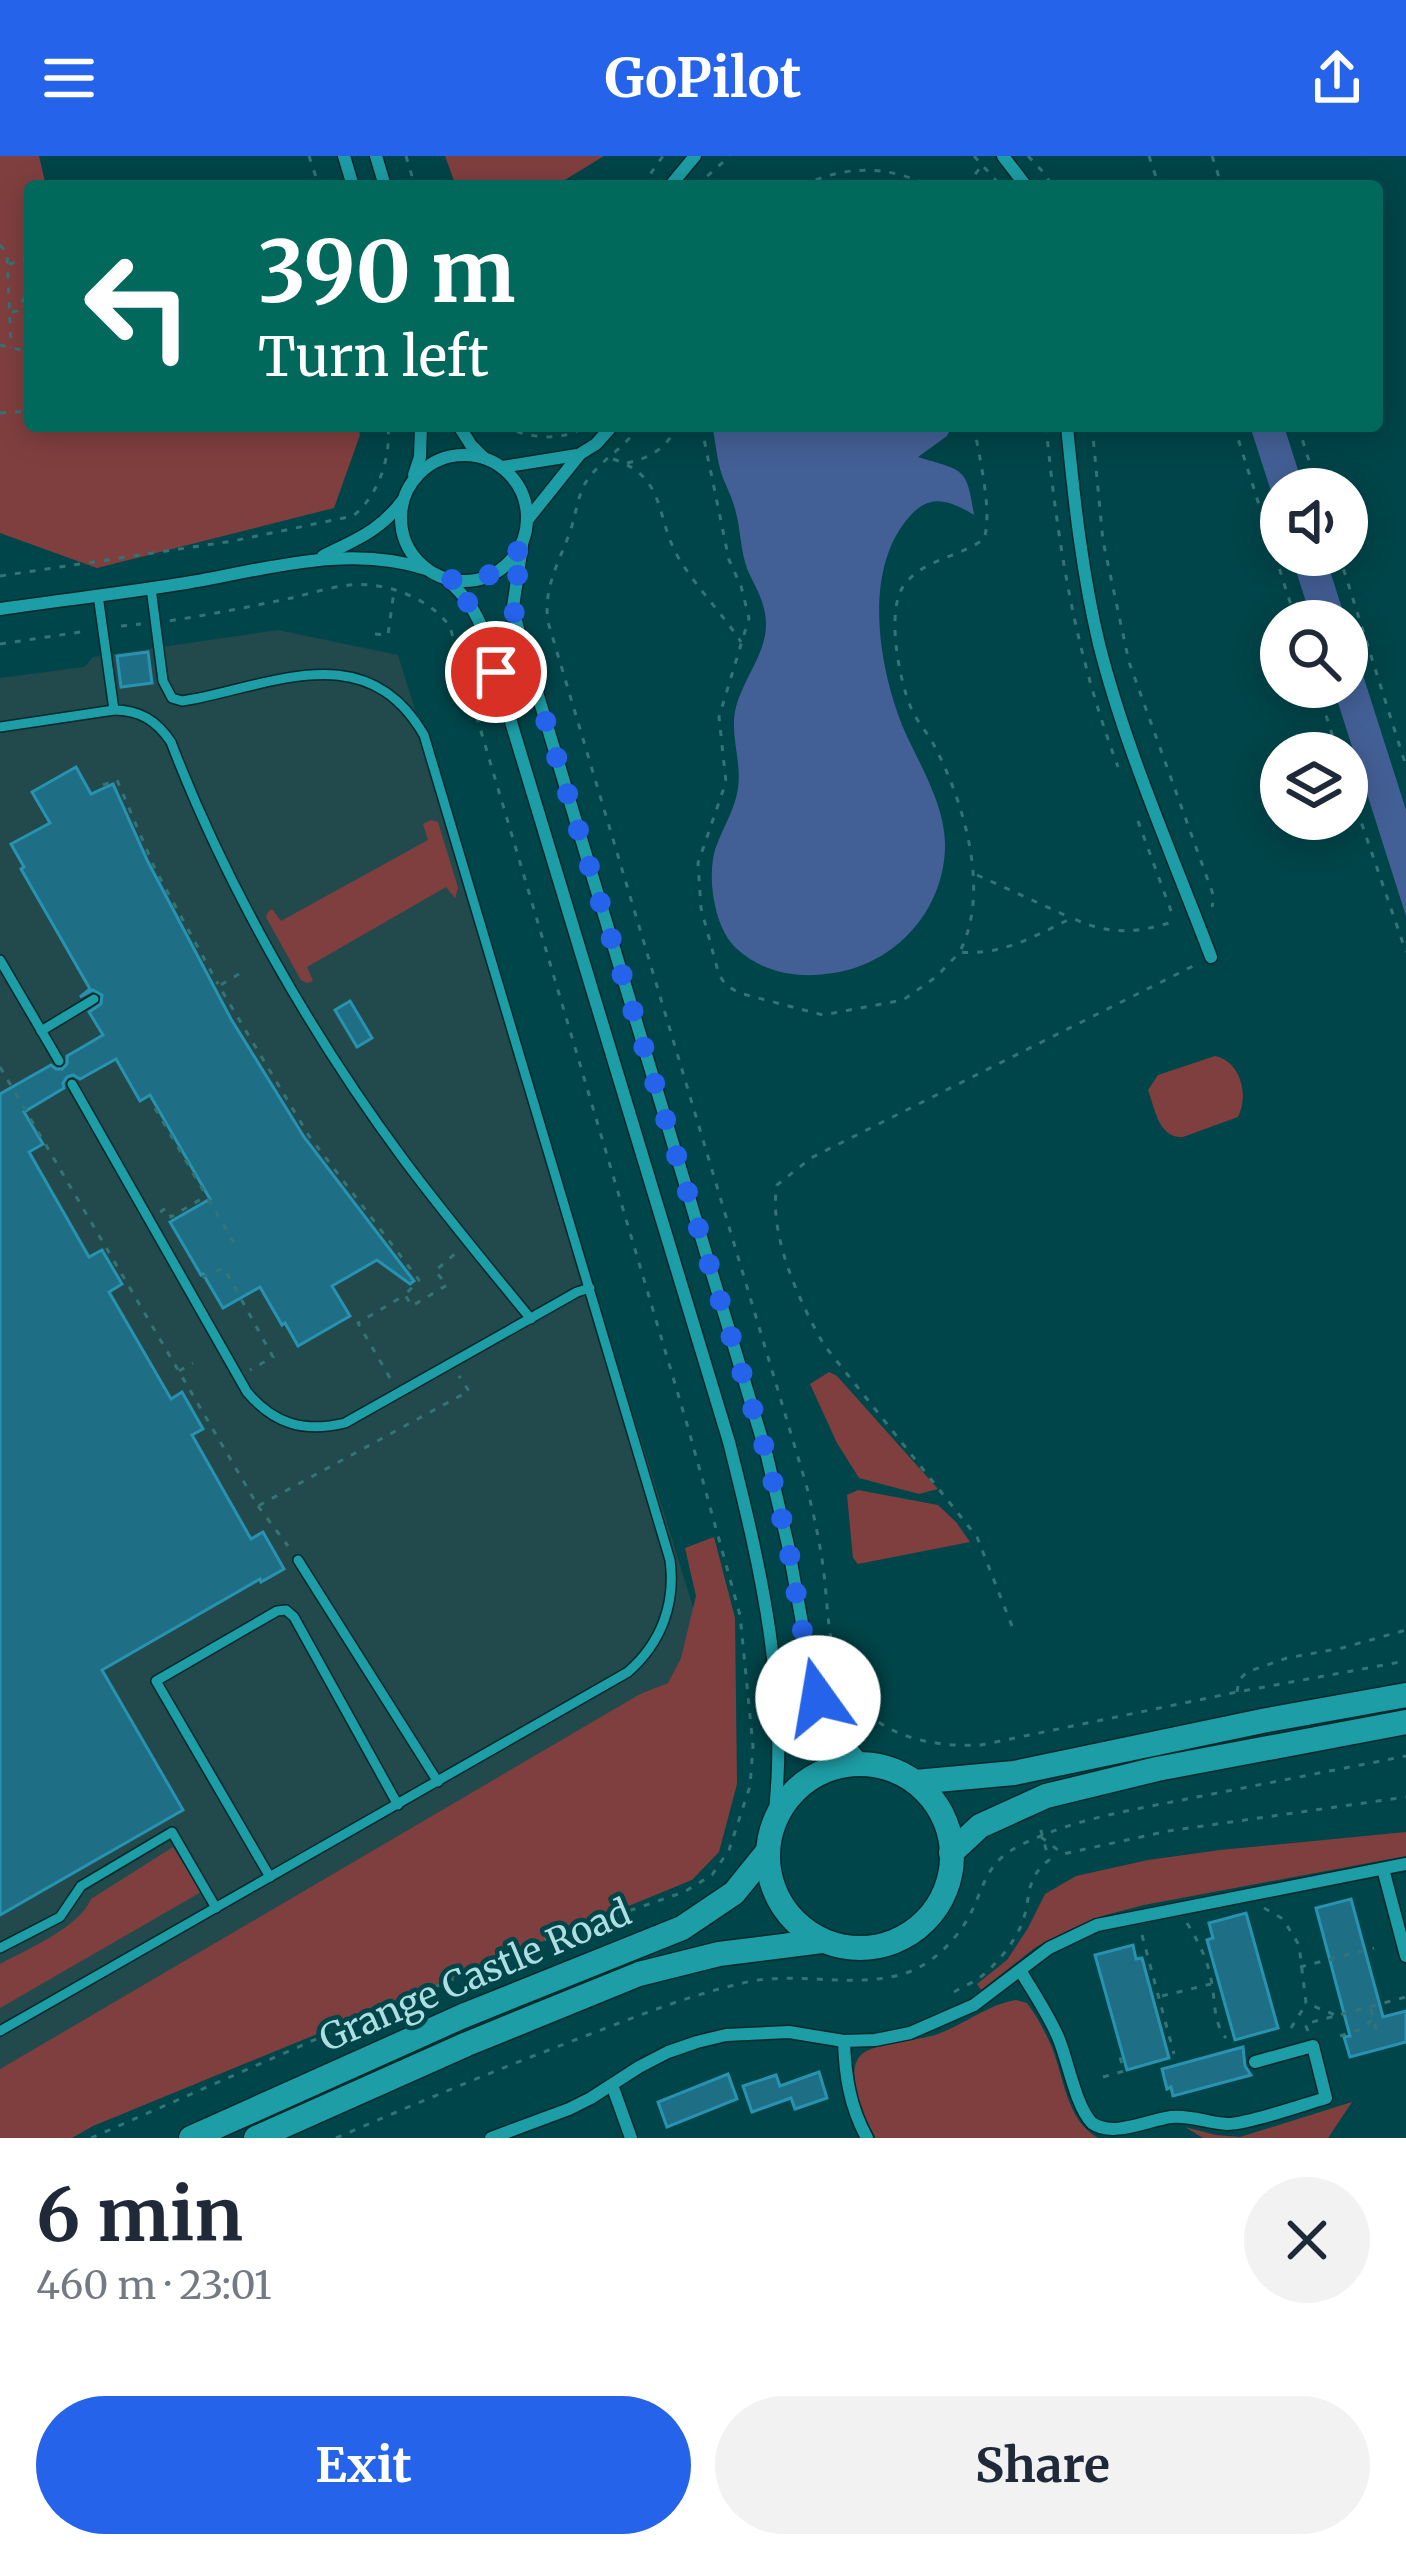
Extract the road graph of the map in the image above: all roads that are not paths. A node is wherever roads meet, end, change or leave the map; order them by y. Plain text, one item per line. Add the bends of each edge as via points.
1 (695, 156) edge
2 (1003, 156) edge
3 (675, 180) edge
4 (1021, 180) edge
5 (421, 432) edge
6 (463, 432) edge
7 (606, 432) edge
8 (1068, 432) edge
9 (580, 454) junction
10 (485, 458) junction
11 (502, 467) junction
12 (412, 482) junction
13 (404, 498) junction
14 (528, 519) junction
15 (522, 545) junction
16 (317, 559) junction
17 (426, 569) junction
18 (446, 579) junction
19 (151, 588) junction
20 (98, 595) junction
21 (0, 610) edge
22 (114, 710) junction
23 (0, 727) edge
24 (1211, 957) road end
25 (0, 960) edge
26 (94, 999) dead end
27 (41, 1031) junction
28 (59, 1061) dead end
29 (72, 1084) dead end
30 (590, 1288) junction
31 (531, 1319) junction
32 (298, 1560) dead end
33 (1406, 1695) edge
34 (1406, 1721) edge
35 (865, 1764) junction
36 (438, 1782) junction
37 (915, 1782) junction
38 (398, 1805) junction
39 (771, 1839) junction
40 (951, 1853) junction
41 (1406, 1864) edge
42 (1383, 1869) junction
43 (270, 1877) junction
44 (216, 1908) junction
45 (823, 1941) junction
46 (0, 1948) edge
47 (1406, 1956) edge
48 (1021, 1972) junction
49 (0, 2031) edge
50 (844, 2041) junction
51 (1255, 2062) dead end
52 (612, 2085) junction
53 (191, 2138) edge
54 (256, 2138) edge
55 (491, 2138) edge
56 (631, 2138) edge
57 (867, 2138) edge

1 - 3 street
2 - 4 street
5 - 12 street
6 - 10 street
7 - 9 street
8 - 24 street via 1100,646
9 - 11 street
9 - 14 street
10 - 11 street
10 - 12 street via 441,459
11 - 14 street via 517,482
12 - 13 street
13 - 16 street via 373,532
13 - 17 street via 403,535
14 - 15 street
15 - 18 street via 487,578
15 - 35 street via 513,607 518,629 767,1456 813,1684 835,1730
16 - 17 street via 373,557
16 - 19 street
17 - 18 street
18 - 39 street via 475,609 485,636 729,1442 773,1651 780,1746
19 - 20 street
19 - 30 lane via 172,698 334,673 386,691 416,721
20 - 21 street
20 - 22 lane
22 - 23 lane
22 - 31 lane via 148,718 171,742 253,919 349,1081
25 - 27 lane
26 - 27 lane
27 - 28 lane
29 - 31 lane via 238,1377 277,1419 345,1424
30 - 31 lane
30 - 36 lane via 670,1560 669,1606 652,1647 628,1672
32 - 36 lane
33 - 37 main road via 1014,1773
34 - 40 main road via 1046,1796 980,1826
35 - 37 main road
35 - 39 main road, Grange Castle Road via 803,1784
36 - 38 lane
37 - 40 main road via 946,1826
38 - 43 lane
38 - 43 lane via 294,1617 286,1610 261,1620 156,1681
39 - 45 main road via 778,1897
39 - 53 main road, Grange Castle Road via 734,1893 682,1928
40 - 45 main road, Grange Castle Road via 939,1904 918,1928 869,1948
41 - 42 street
42 - 47 street
42 - 48 street via 1097,1925
43 - 44 lane
44 - 46 lane via 172,1832 81,1886 60,1917
44 - 49 lane
45 - 54 main road, Grange Castle Road via 639,1974
48 - 50 street via 946,2019 910,2033
48 - 51 street via 1059,2039 1083,2108 1102,2130 1170,2117 1230,2124 1326,2098 1312,2046
50 - 52 street via 789,2032 727,2035 668,2052
50 - 57 street via 844,2071
52 - 55 street
52 - 56 street

